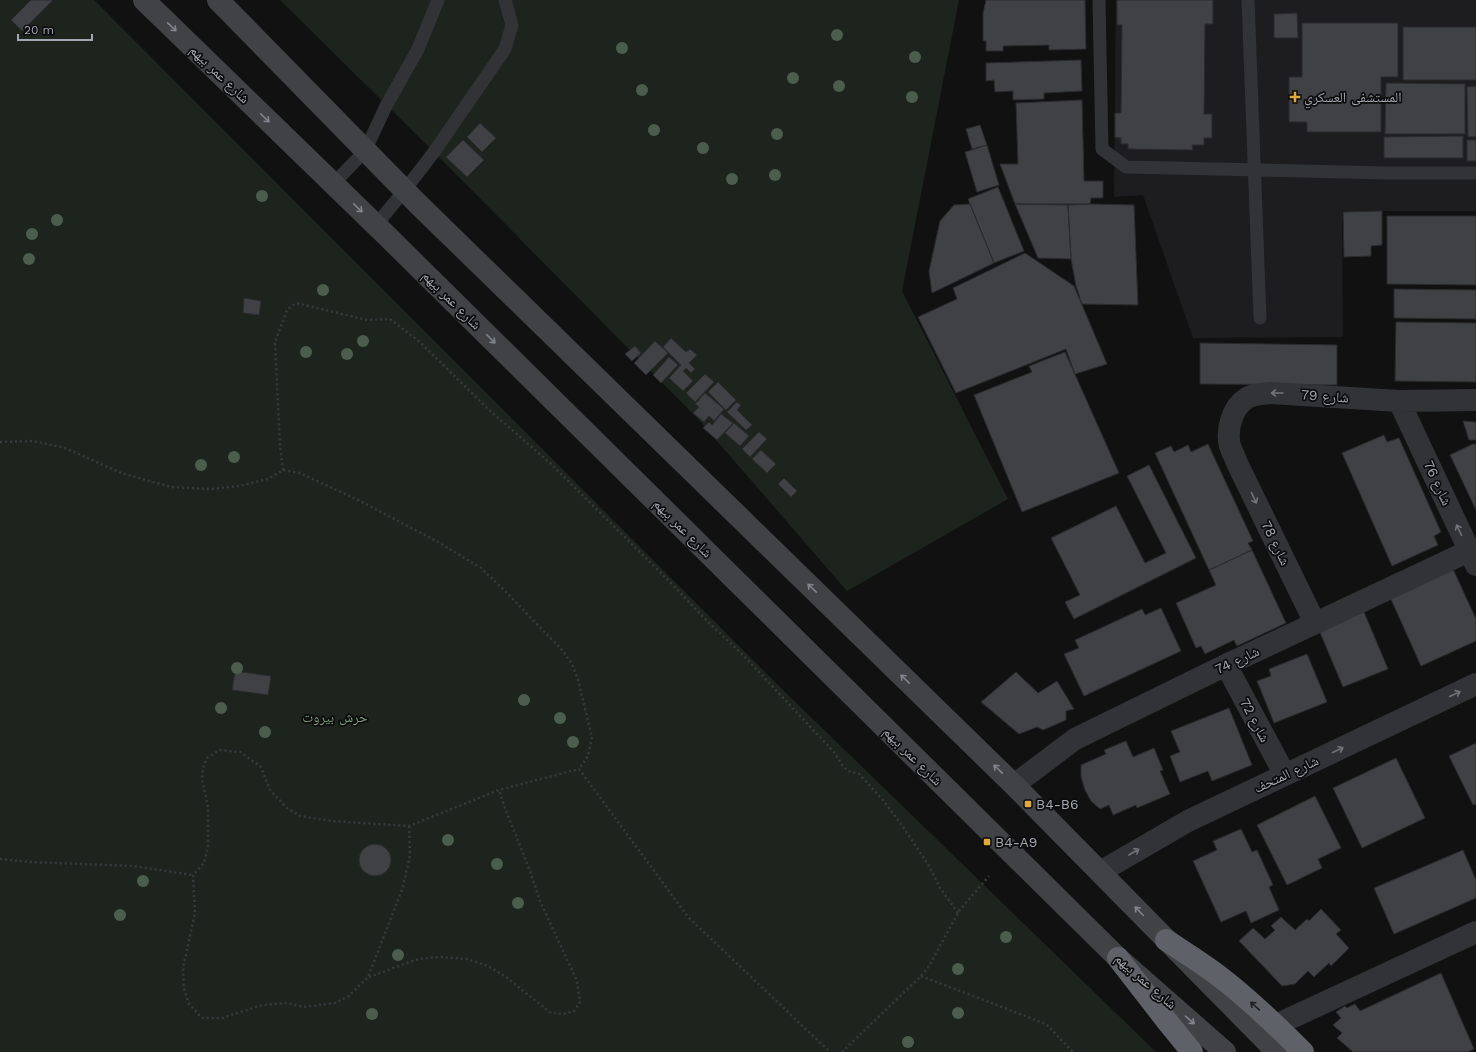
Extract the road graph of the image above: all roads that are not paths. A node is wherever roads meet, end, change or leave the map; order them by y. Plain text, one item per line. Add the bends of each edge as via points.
1 (144, 0) edge
2 (218, 0) edge
3 (438, 0) edge
4 (505, 0) edge
5 (1099, 0) edge
6 (1248, 0) edge
7 (365, 151) junction
8 (1256, 170) junction
9 (1476, 173) edge
10 (333, 184) junction
11 (404, 191) junction
12 (376, 225) junction
13 (1260, 318) dead end
14 (1476, 400) edge
15 (1399, 401) junction
16 (1237, 463) joint
17 (1473, 558) edge
18 (1315, 623) junction
19 (1226, 665) junction
20 (1476, 684) edge
21 (1285, 775) junction
22 (1014, 785) junction
23 (1100, 872) junction
24 (1476, 932) edge
25 (1166, 940) junction
26 (1118, 958) junction
27 (1276, 1025) junction
28 (1192, 1052) edge
29 (1225, 1052) edge
30 (1277, 1052) edge
31 (1303, 1052) edge

1 -> 10 main road, شارع عمر بيهم
2 - 7 main road
3 - 7 lane via 418,49 386,106
4 - 11 lane via 512,26 505,49
5 - 8 lane via 1102,149 1126,167
6 - 8 lane
7 - 10 lane
7 - 11 main road
8 - 9 lane
8 - 13 lane
10 -> 12 main road, شارع عمر بيهم
11 - 12 lane
22 -> 11 main road
12 -> 26 main road, شارع عمر بيهم
14 - 15 street, شارع 79
15 -> 16 street, شارع 79 via 1278,393 1247,398 1232,417 1229,430 1230,445
17 -> 15 street, شارع 76
16 -> 18 street, شارع 78
17 - 18 street, شارع 74
18 - 19 street, شارع 74
19 - 21 street, شارع 72
19 - 22 street, شارع 74 via 1075,739
21 -> 20 street, شارع المتحف
23 -> 21 street, شارع المتحف via 1188,821
22 - 23 main road
25 -> 23 main road
24 - 27 street
27 -> 25 highway via 1219,976
25 - 30 main road
26 - 28 highway
26 -> 29 main road, شارع عمر بيهم
27 - 31 highway

